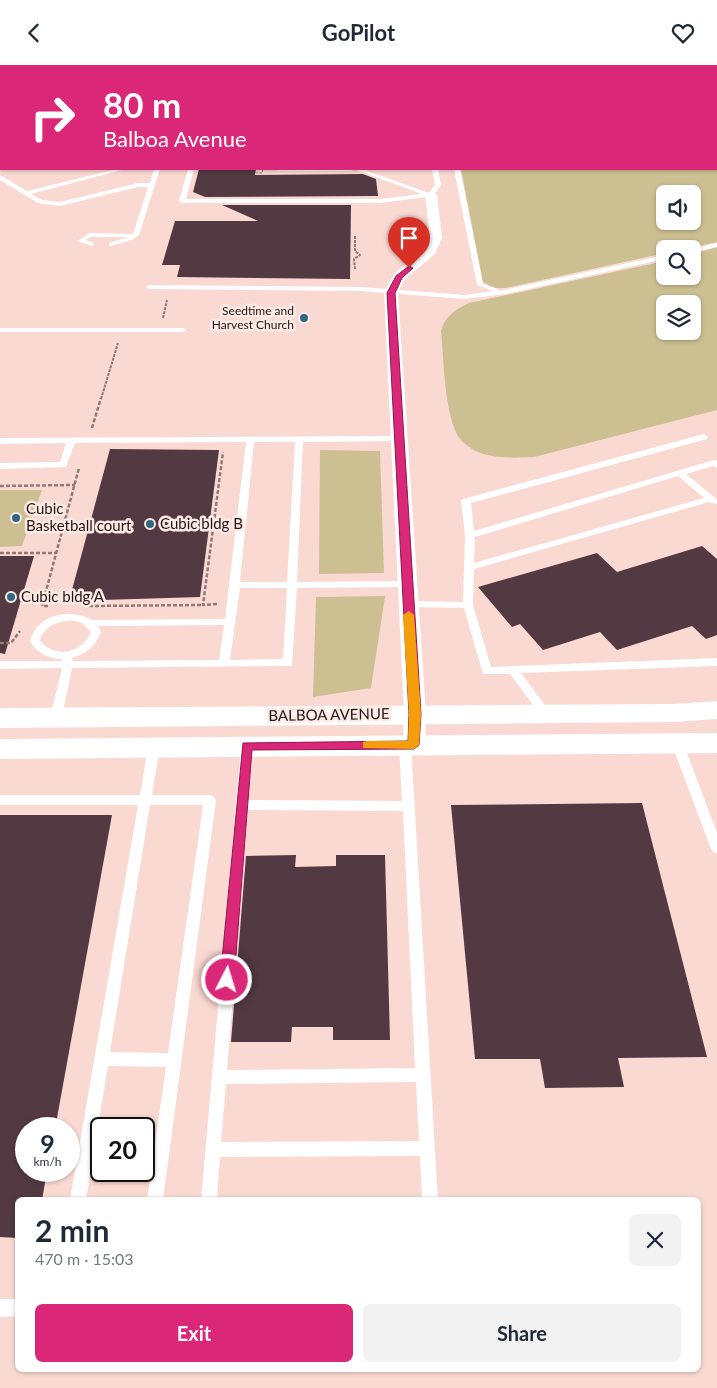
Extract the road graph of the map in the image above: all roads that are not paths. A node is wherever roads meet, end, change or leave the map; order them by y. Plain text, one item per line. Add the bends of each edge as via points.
1 (119, 170) edge
2 (157, 170) edge
3 (191, 170) edge
4 (360, 170) edge
5 (435, 170) edge
6 (457, 170) edge
7 (0, 177) edge
8 (152, 185) junction
9 (26, 193) junction
10 (432, 195) junction
11 (136, 235) junction
12 (92, 244) dead end
13 (111, 244) dead end
14 (717, 245) edge
15 (701, 249) edge
16 (656, 259) edge
17 (480, 285) junction
18 (149, 287) dead end
19 (506, 291) junction
20 (391, 293) junction
21 (465, 297) junction
22 (0, 330) edge
23 (183, 330) dead end
24 (704, 437) dead end
25 (399, 439) junction
26 (250, 440) junction
27 (299, 440) junction
28 (0, 441) edge
29 (71, 441) junction
30 (716, 463) edge
31 (0, 466) edge
32 (679, 473) junction
33 (714, 502) edge
34 (470, 535) junction
35 (469, 567) junction
36 (407, 584) junction
37 (235, 585) junction
38 (292, 585) junction
39 (408, 604) junction
40 (468, 605) junction
41 (230, 622) junction
42 (90, 623) junction
43 (67, 660) junction
44 (717, 662) edge
45 (224, 663) junction
46 (0, 665) edge
47 (513, 670) junction
48 (717, 710) edge
49 (545, 713) junction
50 (415, 714) junction
51 (0, 718) edge
52 (56, 718) junction
53 (717, 743) edge
54 (409, 745) junction
55 (678, 745) junction
56 (247, 746) junction
57 (154, 747) junction
58 (0, 749) edge
59 (0, 801) edge
60 (146, 801) junction
61 (242, 805) junction
62 (408, 806) junction
63 (715, 835) edge
64 (717, 849) edge
65 (102, 1059) junction
66 (174, 1060) junction
67 (423, 1075) junction
68 (219, 1077) junction
69 (427, 1148) junction
70 (213, 1150) junction
71 (79, 1197) edge
72 (155, 1197) edge
73 (209, 1197) edge
74 (430, 1197) edge
75 (0, 1307) edge
76 (15, 1307) edge

1 - 9 lane
2 - 8 lane
3 - 10 lane via 182,201 380,201
4 - 10 lane
5 - 10 lane via 438,185
6 - 17 lane
7 - 9 lane
8 - 9 lane via 138,185 60,204 40,202
8 - 11 lane
10 - 20 street via 436,238 430,251 399,277
11 - 12 lane via 90,235 80,241
11 - 13 lane
14 - 15 lane
16 - 19 lane
17 - 19 lane
17 - 21 lane
18 - 20 lane via 360,289
19 - 21 lane
20 - 21 lane
20 - 25 street
22 - 23 lane
24 - 34 lane via 466,501
25 - 27 lane
25 - 36 street
26 - 27 lane
26 - 29 lane
26 - 37 lane
27 - 38 lane
28 - 29 lane
29 - 31 lane via 63,465
30 - 32 lane
32 - 33 lane
32 - 34 lane
33 - 35 lane
34 - 35 lane
35 - 40 lane
36 - 38 lane
36 - 39 street
37 - 38 lane
37 - 41 lane
38 - 45 lane via 288,663
39 - 40 lane
39 - 50 street
40 - 47 lane via 487,671
41 - 42 lane
41 - 45 lane
42 - 43 lane via 96,632 95,638
42 - 43 lane via 80,617 61,618 39,630 38,648
43 - 45 lane
43 - 46 lane
43 - 52 lane
44 - 47 lane
47 - 49 lane
48 - 49 main road, BALBOA AVENUE
49 - 50 main road, BALBOA AVENUE
50 - 52 main road, BALBOA AVENUE
50 - 54 street
51 - 52 main road, BALBOA AVENUE
53 - 55 main road, BALBOA AVENUE
54 - 55 main road, BALBOA AVENUE
54 - 56 main road, BALBOA AVENUE
54 - 62 lane
55 - 63 lane
56 - 57 main road, BALBOA AVENUE
56 - 61 lane
57 - 58 main road, BALBOA AVENUE
57 - 60 lane
59 - 60 lane
60 - 65 lane
60 - 66 lane via 210,801
61 - 62 lane
61 - 68 lane
62 - 67 lane
63 - 64 lane
65 - 66 lane
65 - 71 lane
66 - 72 lane
67 - 68 lane
67 - 69 lane
68 - 70 lane
69 - 70 lane
69 - 74 lane
70 - 73 lane
75 - 76 lane

